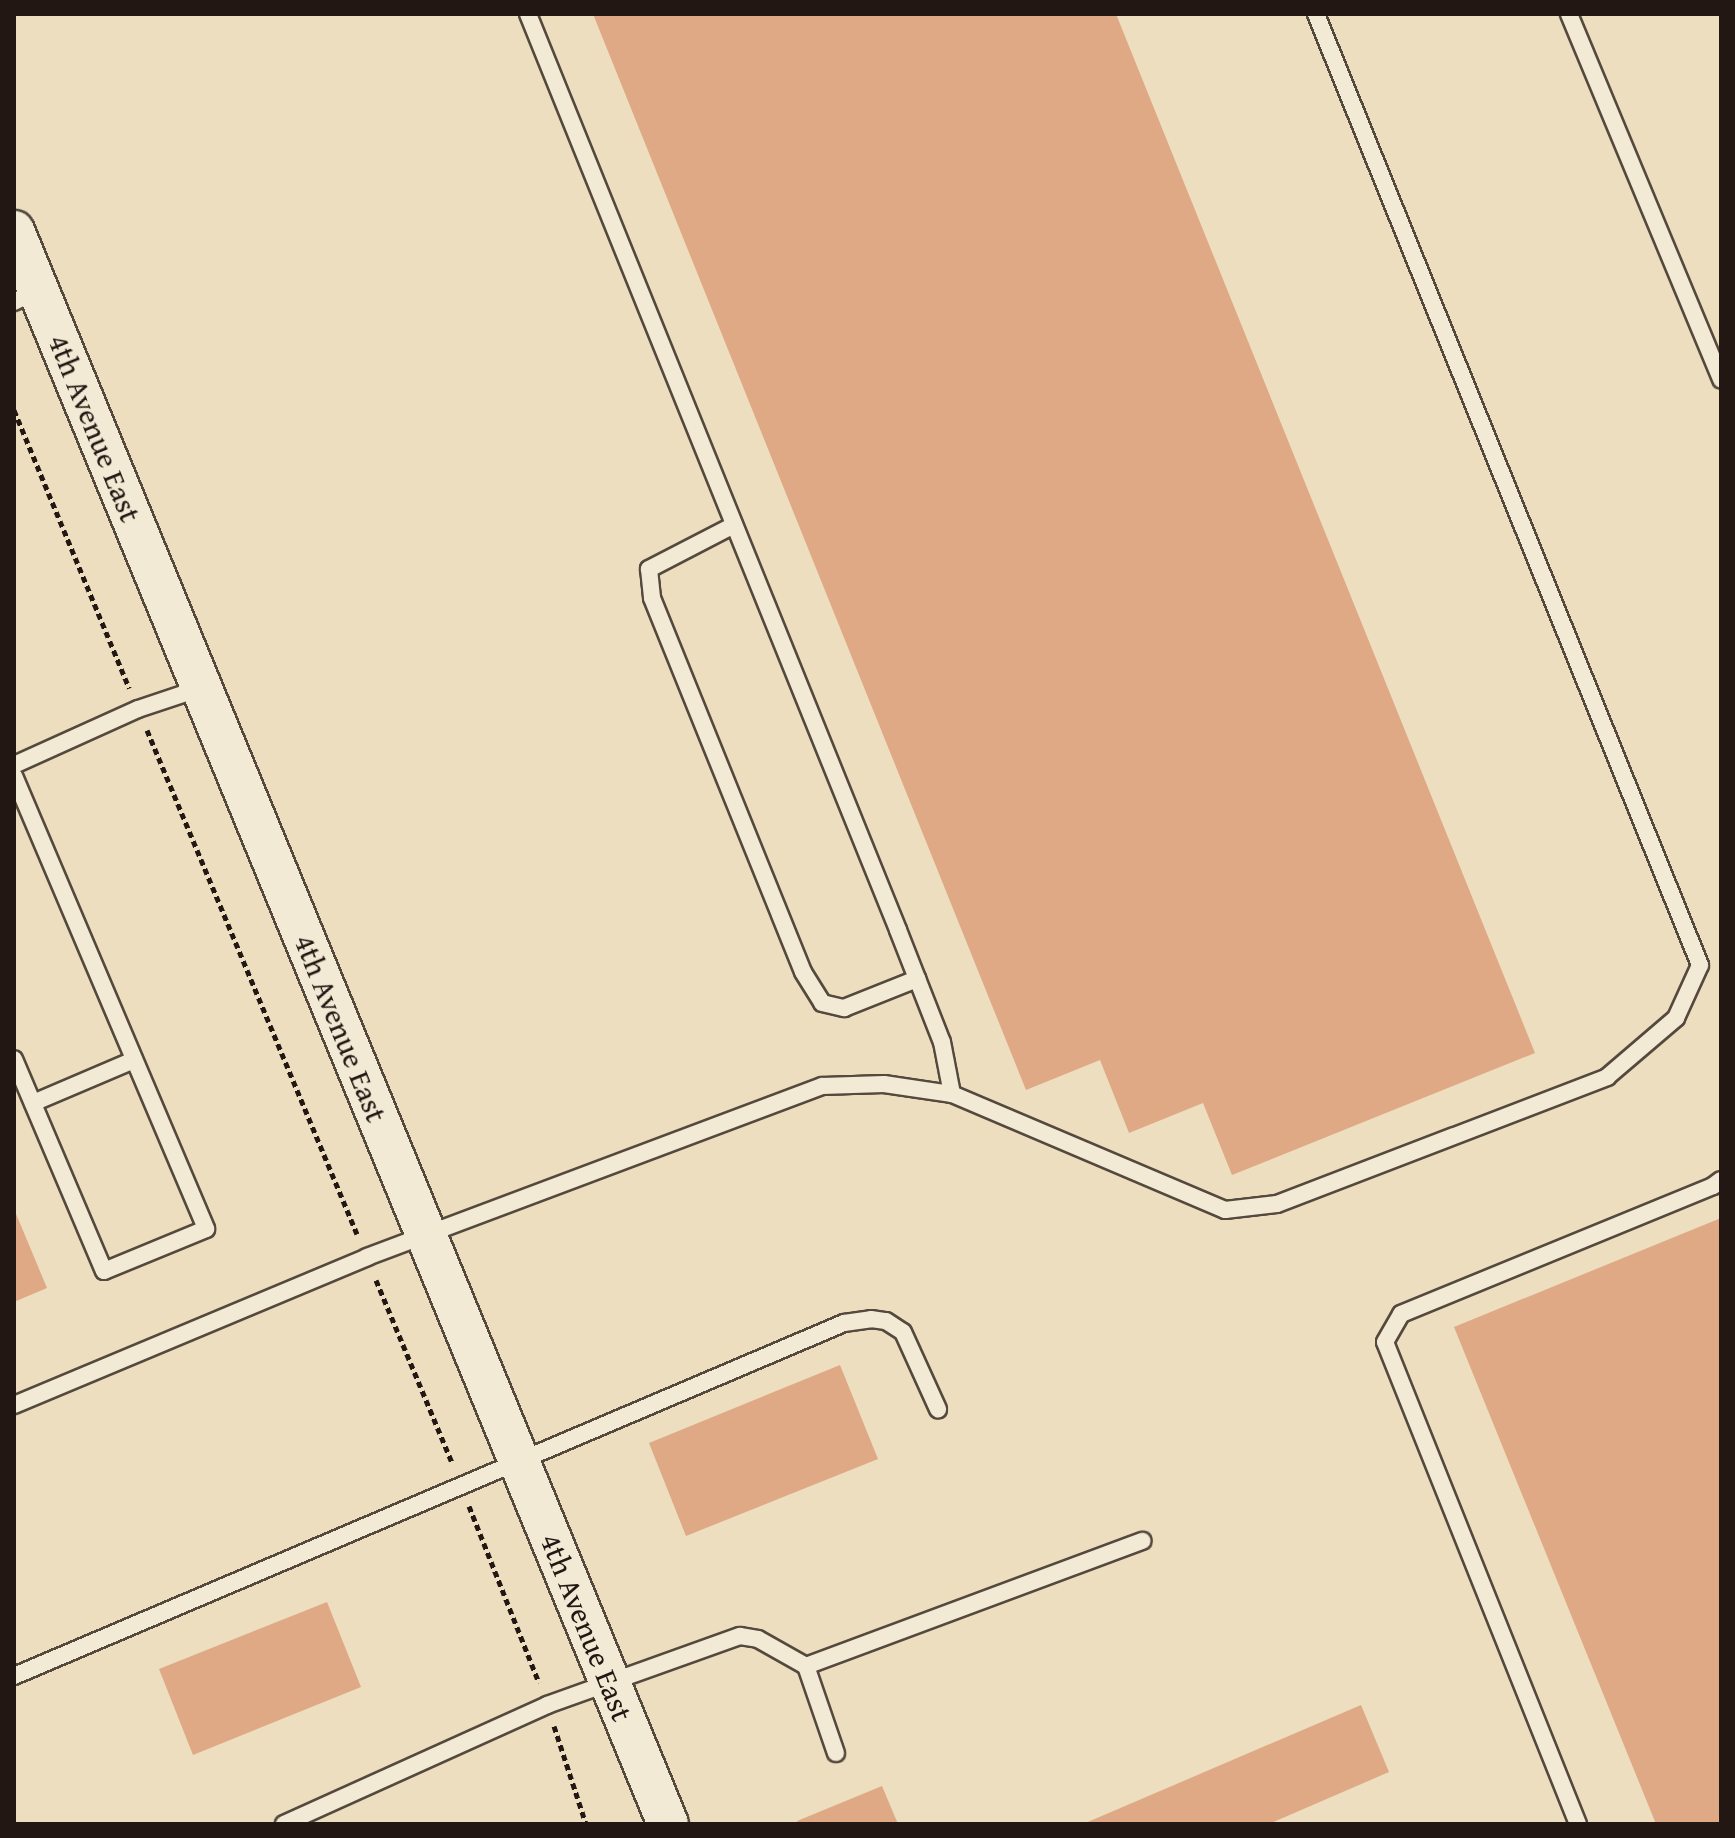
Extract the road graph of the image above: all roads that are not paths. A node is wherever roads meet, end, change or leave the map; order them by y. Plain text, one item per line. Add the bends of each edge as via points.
1 (528, 14) edge
2 (1316, 14) edge
3 (1569, 14) edge
4 (14, 231) edge
5 (26, 296) edge
6 (1721, 380) edge
7 (734, 525) junction
8 (201, 688) junction
9 (14, 765) edge
10 (14, 776) edge
11 (917, 979) junction
12 (14, 1059) edge
13 (134, 1060) junction
14 (952, 1094) junction
15 (33, 1103) junction
16 (1721, 1180) edge
17 (426, 1235) junction
18 (14, 1405) edge
19 (938, 1409) dead end
20 (518, 1459) junction
21 (1143, 1541) dead end
22 (806, 1666) junction
23 (14, 1676) edge
24 (609, 1680) junction
25 (836, 1753) dead end
26 (284, 1824) edge
27 (668, 1824) edge
28 (1578, 1824) edge

1 - 7 lane
2 - 14 lane via 1700,965 1676,1018 1607,1077 1277,1204 1225,1210
3 - 6 lane
4 - 5 street, 4th Avenue East
5 - 8 street, 4th Avenue East
7 - 11 lane
7 - 11 lane via 649,569 652,598 803,972 822,1003 844,1008
8 - 9 lane via 138,709
8 - 17 street, 4th Avenue East
10 - 13 lane
11 - 14 lane via 942,1042
12 - 15 lane
13 - 15 lane
13 - 15 lane via 206,1229 104,1271
14 - 17 lane via 884,1084 822,1086
16 - 28 lane via 1401,1314 1385,1342
17 - 18 lane
17 - 20 street, 4th Avenue East
19 - 20 lane via 903,1332 871,1319 844,1323
20 - 23 lane
20 - 24 street, 4th Avenue East
21 - 22 lane
22 - 24 lane via 758,1639 740,1636
22 - 25 lane
24 - 26 lane
24 - 27 street, 4th Avenue East

